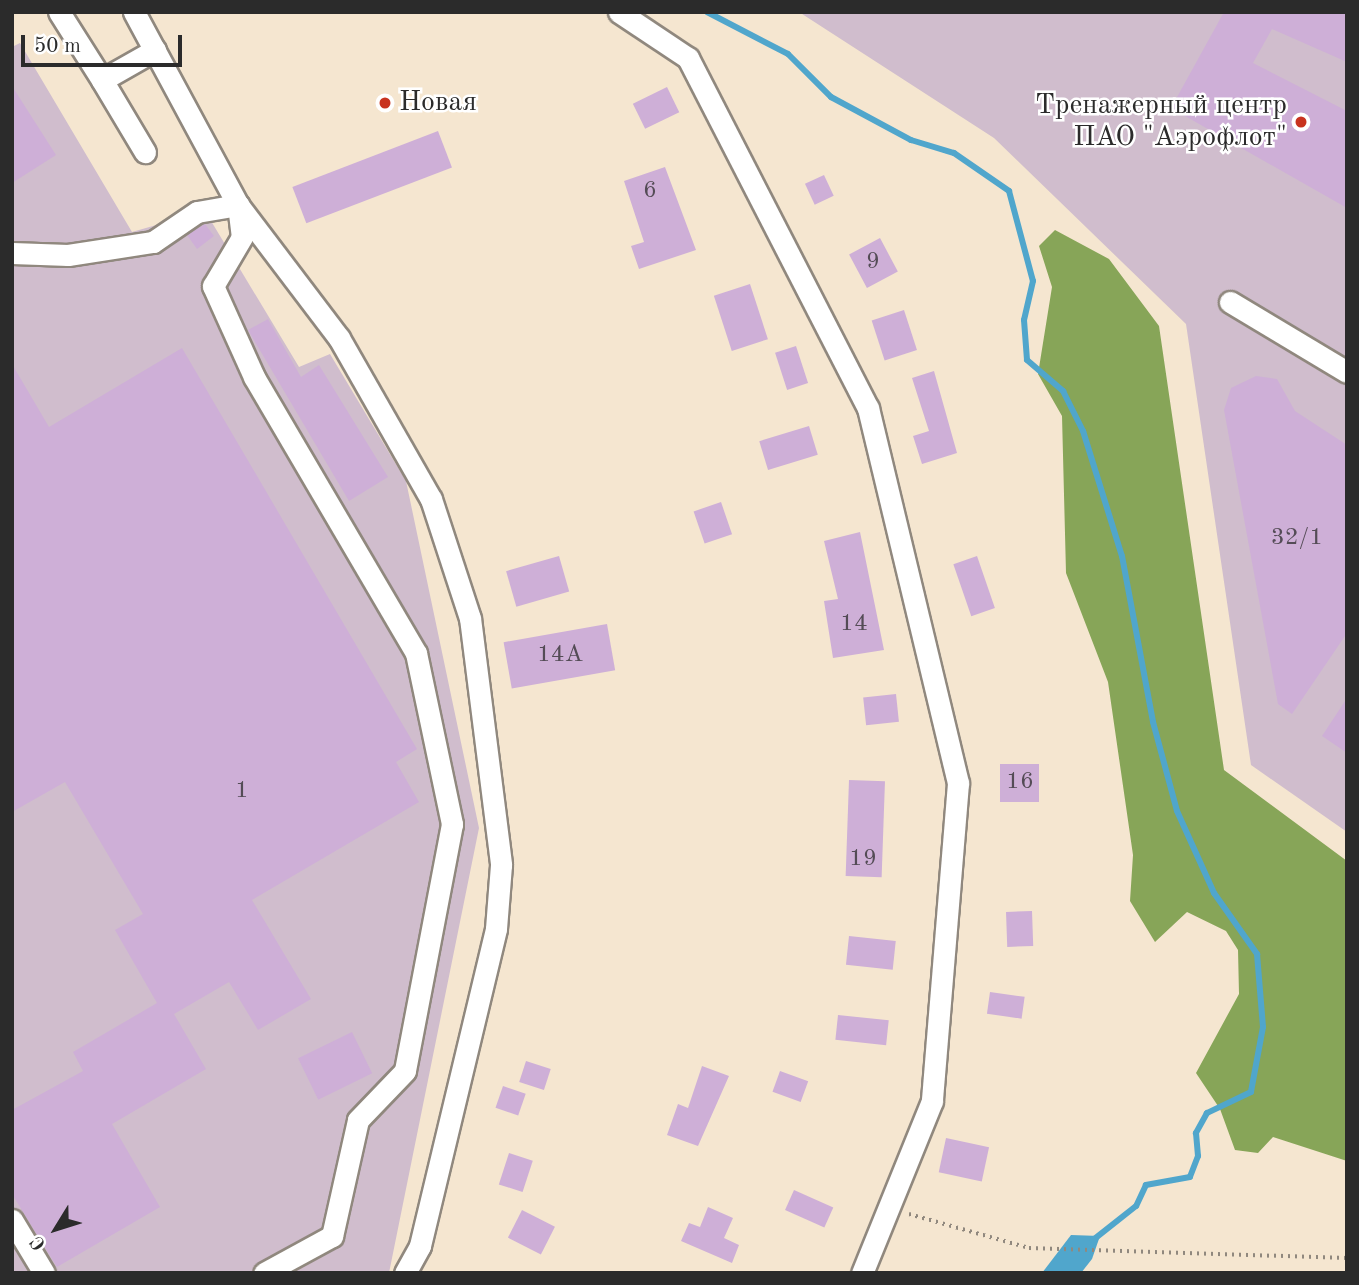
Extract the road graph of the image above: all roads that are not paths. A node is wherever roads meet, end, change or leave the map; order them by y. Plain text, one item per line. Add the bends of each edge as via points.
1 (59, 12) edge
2 (134, 12) edge
3 (619, 12) edge
4 (155, 50) junction
5 (102, 80) junction
6 (145, 152) dead end
7 (239, 205) junction
8 (12, 253) edge
9 (1230, 302) dead end
10 (1347, 372) edge
11 (12, 1220) edge
12 (44, 1273) edge
13 (264, 1273) edge
14 (405, 1273) edge
15 (863, 1273) edge

1 - 5 street
2 - 4 street
3 - 15 street via 688,58 868,408 958,783 932,1101
4 - 5 street
4 - 7 street
5 - 6 street
7 - 8 street via 197,212 153,242 68,255
7 - 13 street via 242,237 213,286 254,377 416,653 452,824 405,1070 358,1120 332,1236
7 - 14 street via 339,338 431,499 470,618 501,865 496,929 420,1246
9 - 10 street
11 - 12 street

